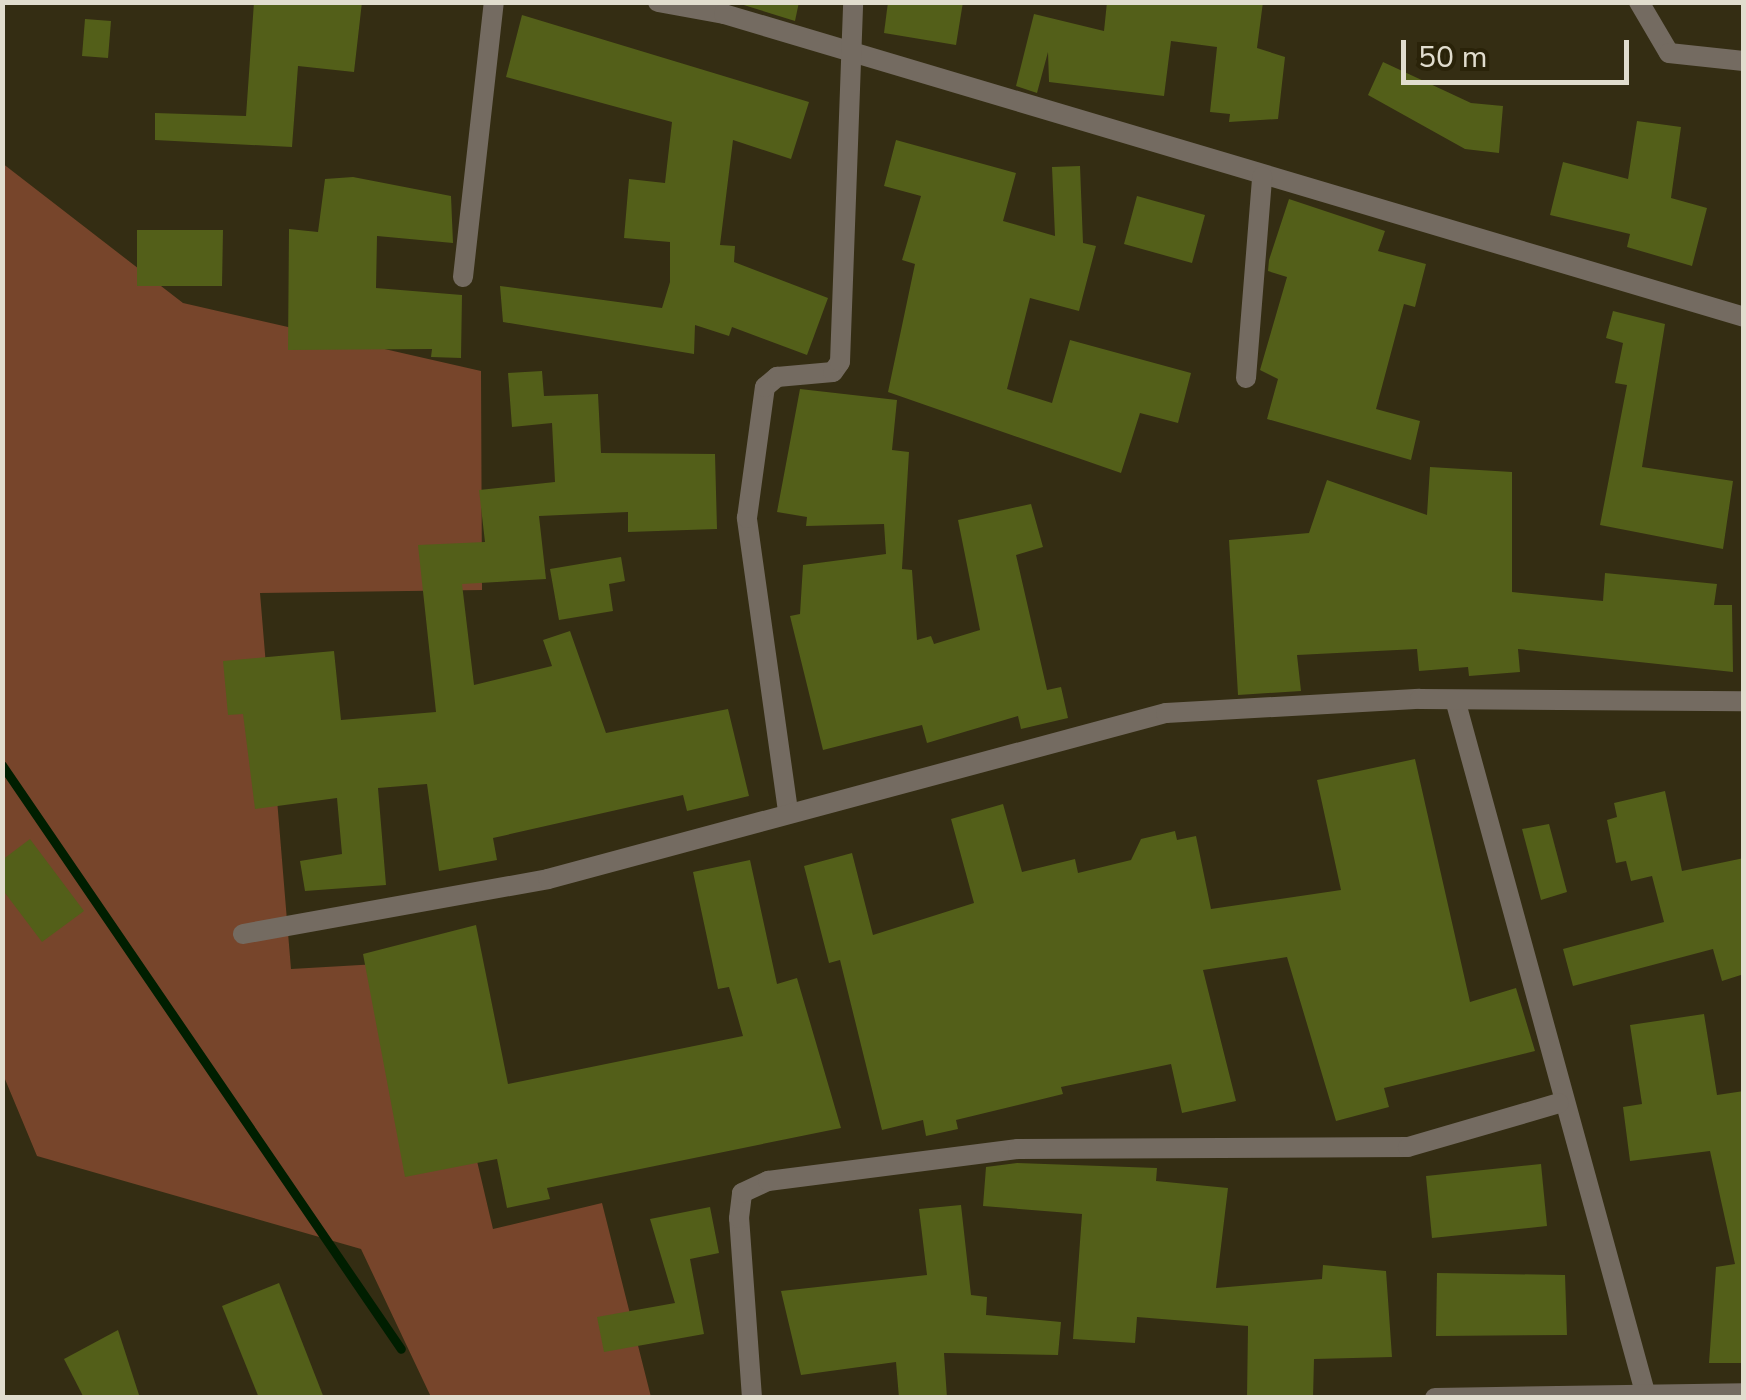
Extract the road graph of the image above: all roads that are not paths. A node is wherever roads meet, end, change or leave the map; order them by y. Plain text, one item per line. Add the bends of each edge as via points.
1 (494, 2) edge
2 (658, 2) edge
3 (853, 2) edge
4 (1639, 2) edge
5 (850, 55) junction
6 (1744, 61) edge
7 (1262, 177) junction
8 (464, 276) dead end
9 (1744, 317) edge
10 (1246, 378) dead end
11 (1744, 701) edge
12 (1456, 703) junction
13 (788, 811) junction
14 (243, 934) dead end
15 (1560, 1103) junction
16 (1644, 1389) junction
17 (1744, 1393) edge
18 (752, 1398) edge
19 (1434, 1398) edge

1 - 8 street
2 - 5 street
3 - 5 street
4 - 6 street via 1669,53
5 - 7 street
5 - 13 street via 840,362 833,372 777,377 765,387 747,518
7 - 9 street
7 - 10 street
11 - 12 street
12 - 13 street via 1166,713
12 - 15 street
13 - 14 street via 548,878
15 - 16 street
15 - 18 street via 1408,1147 1018,1149 768,1181 742,1193 739,1218
16 - 17 street
16 - 19 street

